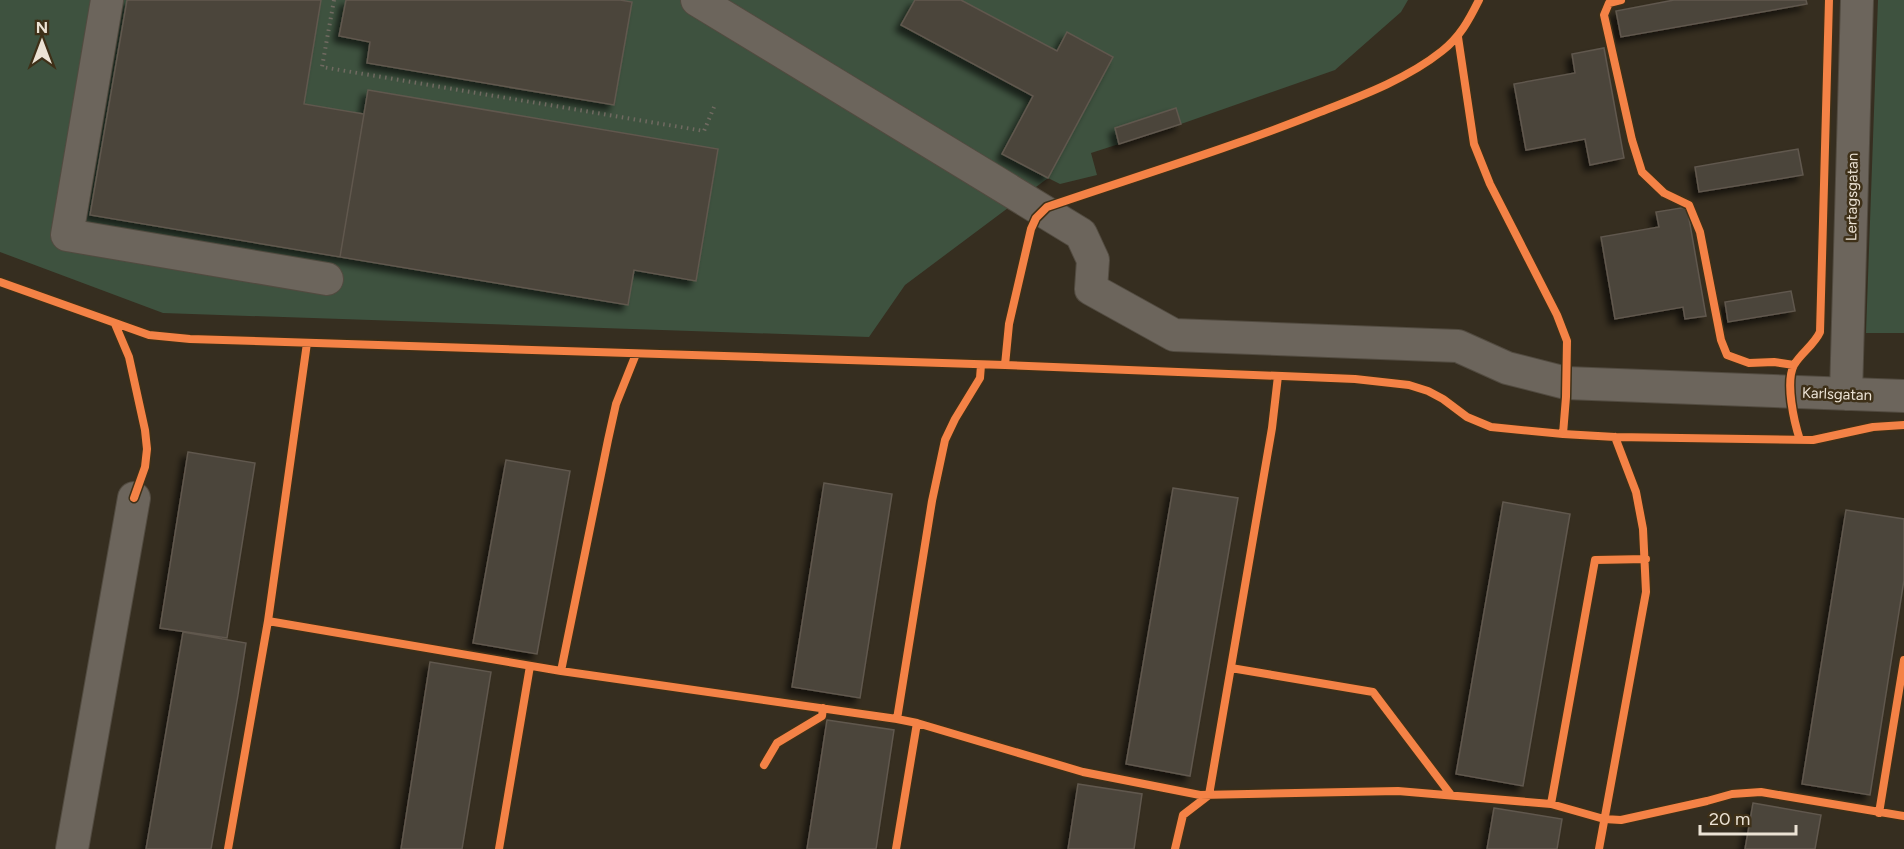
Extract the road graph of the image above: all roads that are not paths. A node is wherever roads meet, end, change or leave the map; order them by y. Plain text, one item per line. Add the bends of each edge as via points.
1 (107, 0) edge
2 (697, 0) edge
3 (1857, 0) edge
4 (327, 279) dead end
5 (1846, 394) junction
6 (1904, 396) edge
7 (134, 498) dead end
8 (72, 849) edge

1 - 4 street via 68,236
2 - 5 street, Karlsgatan via 1081,234 1094,260 1091,289 1174,335 1458,346 1507,368 1566,383
3 - 5 street, Lertagsgatan
5 - 6 street, Karlsgatan
7 - 8 street

